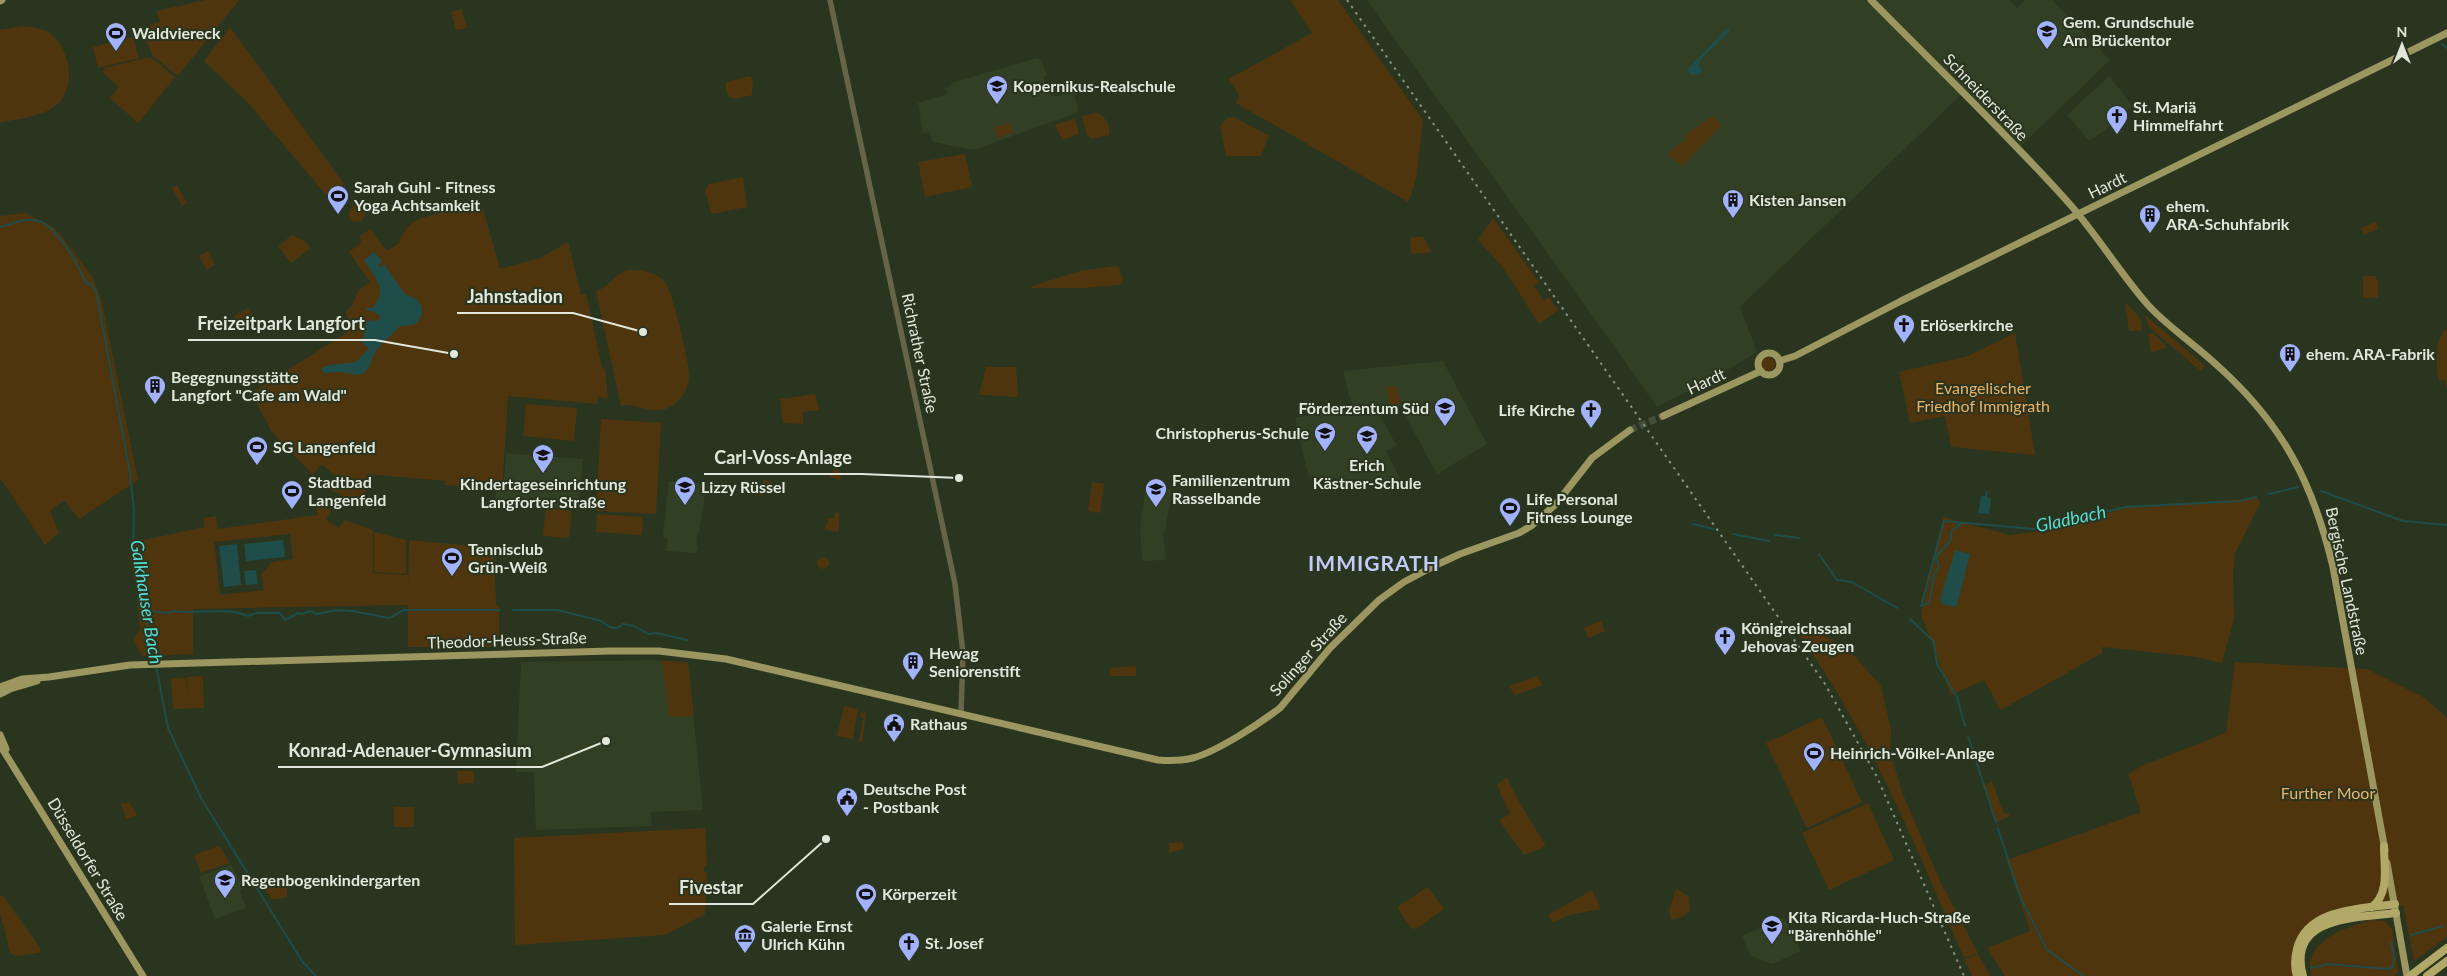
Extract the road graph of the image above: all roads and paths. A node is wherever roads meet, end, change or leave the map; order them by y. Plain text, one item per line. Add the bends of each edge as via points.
1 (830, 0) edge
2 (1871, 0) edge
3 (2447, 33) edge
4 (2079, 215) junction
5 (1780, 361) junction
6 (1761, 371) junction
7 (1663, 416) tunnel mouth
8 (1630, 430) tunnel mouth
9 (50, 678) junction
10 (0, 687) edge
11 (0, 694) edge
12 (961, 713) junction
13 (0, 735) edge
14 (0, 745) edge
15 (9, 756) junction
16 (2384, 846) junction
17 (2395, 904) junction
18 (2372, 908) junction
19 (2396, 912) junction
20 (2447, 948) edge
21 (2447, 961) edge
22 (2428, 975) edge
23 (143, 976) edge
24 (2297, 976) edge
25 (2303, 976) edge
26 (2409, 976) edge

1 - 12 street, Richrather Straße via 955,584 963,653
2 - 4 main road, Schneiderstraße
3 - 4 main road, Hardt
4 - 5 main road, Hardt via 1796,356
4 - 16 main road, Bergische Landstraße via 2150,306 2219,366 2252,400 2276,428 2302,474 2323,524 2333,567
5 - 6 main road via 1780,367 1774,374 1767,375
5 - 6 main road via 1773,354 1764,355 1758,362
6 - 7 main road, Hardt
8 - 12 main road, Solinger Straße via 1592,458 1556,504 1531,526 1436,565 1379,600 1336,642 1280,708 1207,752 1177,760 1158,760
9 - 10 main road, Theodor-Heuss-Straße via 22,679
9 - 11 main road, Theodor-Heuss-Straße
9 - 12 main road, Theodor-Heuss-Straße via 118,666 659,651 756,665
13 - 15 main road, Düsseldorfer Straße
14 - 15 main road, Düsseldorfer Straße
15 - 23 main road, Düsseldorfer Straße
16 - 17 main road, Bergische Landstraße
16 - 18 highway via 2384,891
17 - 18 highway
17 - 19 main road, Bergische Landstraße
18 - 24 highway via 2331,914 2312,925 2299,943 2295,962
19 - 25 highway via 2338,919 2318,928 2303,947
19 - 26 main road, Bergische Landstraße
20 - 26 highway
21 - 22 highway

